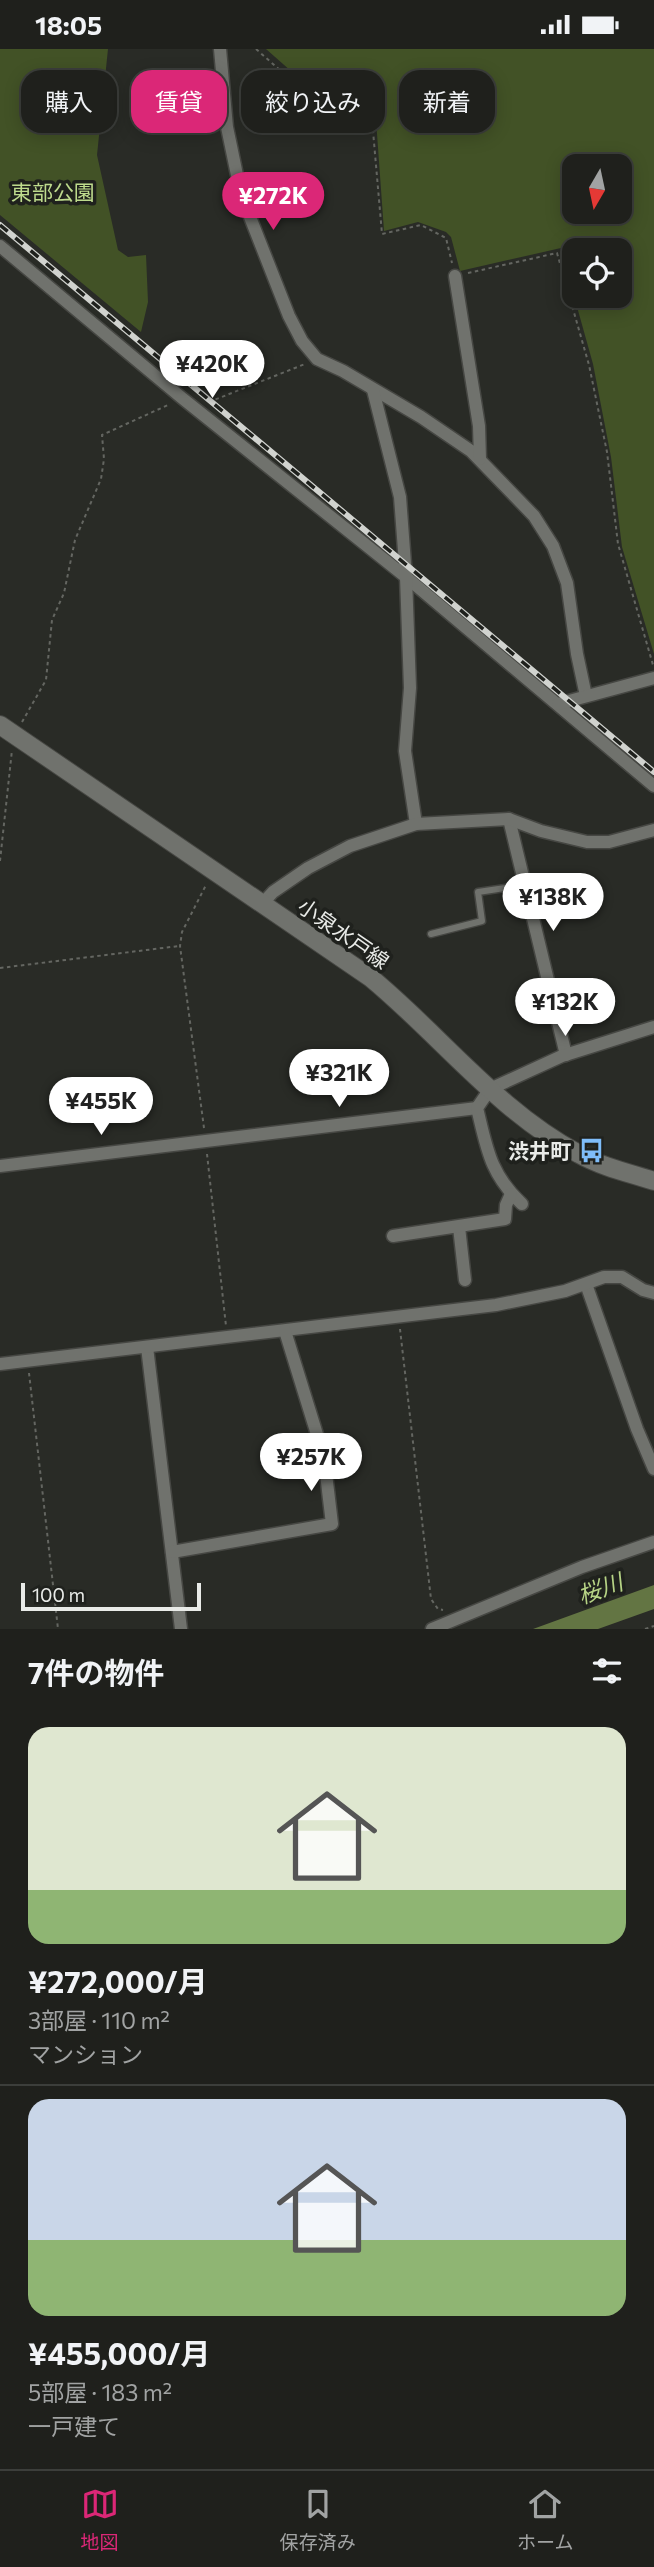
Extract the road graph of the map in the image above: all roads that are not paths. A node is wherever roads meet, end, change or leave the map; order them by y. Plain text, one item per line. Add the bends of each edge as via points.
1 (220, 49) edge
2 (0, 246) edge
3 (455, 276) road end
4 (373, 390) junction
5 (480, 459) junction
6 (406, 577) junction
7 (654, 678) edge
8 (586, 696) junction
9 (558, 704) junction
10 (7, 730) edge
11 (654, 786) edge
12 (509, 819) junction
13 (416, 824) junction
14 (654, 830) edge
15 (525, 885) junction
16 (262, 904) junction
17 (431, 934) dead end
18 (654, 1027) edge
19 (566, 1055) junction
20 (490, 1089) junction
21 (477, 1108) junction
22 (0, 1165) edge
23 (654, 1181) edge
24 (511, 1194) junction
25 (522, 1204) dead end
26 (459, 1227) junction
27 (393, 1236) dead end
28 (465, 1280) dead end
29 (586, 1284) junction
30 (654, 1293) edge
31 (285, 1331) junction
32 (147, 1347) junction
33 (0, 1364) edge
34 (654, 1469) edge
35 (654, 1542) edge
36 (173, 1552) junction
37 (181, 1629) edge
38 (432, 1629) edge

1 - 4 street via 227,127 250,217 289,316 317,359
2 - 6 street
3 - 5 street
4 - 5 street
4 - 6 street via 400,497
5 - 8 street via 534,516 553,546 566,583
6 - 9 street
6 - 13 street via 410,688 405,751
7 - 8 street
8 - 9 street
9 - 11 street
10 - 16 main road, 小泉水戸線
12 - 13 street
12 - 14 street via 587,842 608,842
12 - 15 street
13 - 16 street via 350,846 273,892
15 - 17 lane via 478,892 482,921
15 - 19 street
16 - 20 main road, 小泉水戸線 via 371,978
18 - 19 street
19 - 20 street
20 - 21 street
20 - 23 main road, 小泉水戸線 via 567,1148
21 - 22 street
21 - 24 street via 494,1169
24 - 25 street
24 - 26 street via 505,1219
26 - 27 street
26 - 28 street
29 - 30 street via 622,1277
29 - 31 street via 496,1305
29 - 34 street
31 - 32 street
31 - 36 street via 324,1457 332,1524
32 - 33 street
32 - 36 street
35 - 38 street
36 - 37 street

